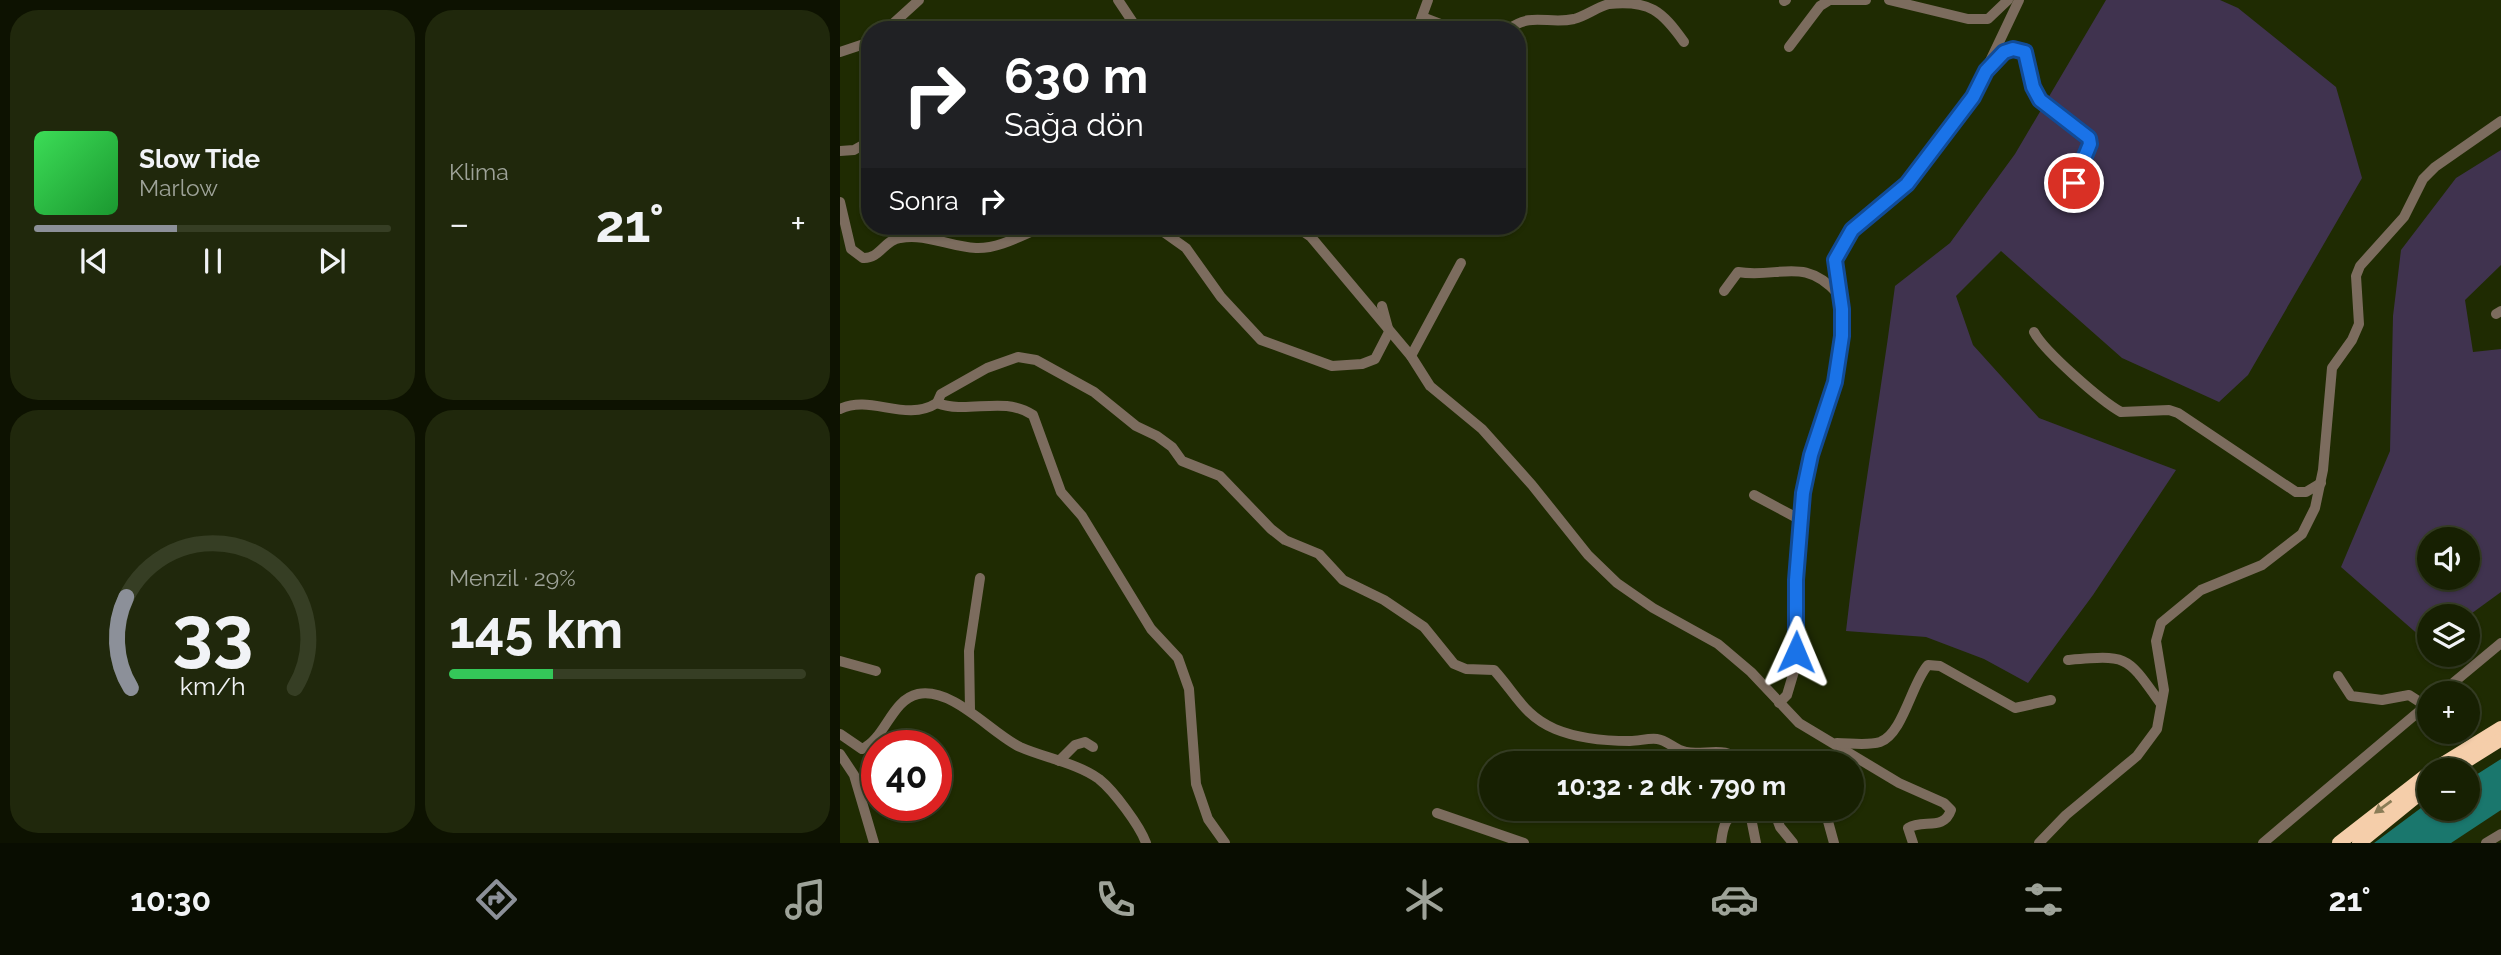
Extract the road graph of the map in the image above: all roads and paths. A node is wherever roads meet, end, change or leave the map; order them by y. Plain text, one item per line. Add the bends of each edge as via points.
1 (919, 0) edge
2 (1118, 0) edge
3 (1428, 0) edge
4 (1827, 0) edge
5 (1866, 0) edge
6 (1889, 0) edge
7 (2008, 0) edge
8 (2019, 0) edge
9 (1611, 2) edge
10 (1422, 17) junction
11 (896, 21) edge
12 (1132, 21) edge
13 (1420, 21) edge
14 (1432, 21) edge
15 (1519, 21) edge
16 (1684, 42) dead end
17 (861, 45) edge
18 (1789, 47) dead end
19 (840, 52) edge
20 (1986, 71) junction
21 (2501, 121) edge
22 (861, 146) edge
23 (840, 151) edge
24 (840, 202) edge
25 (2066, 202) dead end
26 (1021, 235) edge
27 (1168, 235) edge
28 (1308, 235) edge
29 (1461, 263) dead end
30 (1724, 291) dead end
31 (1840, 297) junction
32 (1382, 306) dead end
33 (1390, 332) junction
34 (2034, 332) dead end
35 (1411, 356) junction
36 (937, 403) junction
37 (840, 409) edge
38 (2320, 483) junction
39 (1754, 495) dead end
40 (1799, 519) junction
41 (980, 579) dead end
42 (2501, 643) edge
43 (2068, 660) dead end
44 (840, 661) edge
45 (876, 671) dead end
46 (2338, 676) dead end
47 (2455, 681) edge
48 (2051, 699) dead end
49 (2417, 699) edge
50 (1779, 703) junction
51 (2161, 704) junction
52 (970, 709) junction
53 (2417, 713) edge
54 (2501, 728) edge
55 (840, 734) edge
56 (2501, 739) edge
57 (1833, 743) junction
58 (1093, 747) dead end
59 (1681, 751) edge
60 (840, 754) edge
61 (2453, 758) edge
62 (2471, 758) edge
63 (1059, 761) junction
64 (2417, 783) edge
65 (2417, 796) edge
66 (1437, 813) dead end
67 (1778, 821) edge
68 (1828, 821) edge
69 (2501, 834) edge
70 (874, 843) edge
71 (1146, 843) edge
72 (1225, 843) edge
73 (1524, 843) edge
74 (1721, 843) edge
75 (1756, 843) edge
76 (1793, 843) edge
77 (1834, 843) edge
78 (1913, 843) edge
79 (2039, 843) edge
80 (2263, 843) edge
81 (2339, 843) edge
82 (2358, 843) edge
83 (2486, 843) edge

1 - 11 street
2 - 12 street
3 - 10 street
4 - 5 street
4 - 18 street
6 - 7 street via 1968,19 1988,19
8 - 20 street
9 - 15 street via 1574,19
9 - 16 street via 1653,6
10 - 13 street
10 - 14 street
17 - 19 street
20 - 25 street via 2004,52 2025,52 2040,100 2089,138
20 - 31 street via 1973,97 1907,184 1845,239 1835,260
21 - 38 street via 2423,179 2404,217 2360,266 2356,276 2359,324 2328,383
22 - 23 street
24 - 26 street via 851,249 863,258 877,255 894,238 911,236 977,248
27 - 33 street via 1186,248 1221,297 1261,340 1284,351 1332,366 1363,364 1375,359
28 - 33 street
29 - 35 street
30 - 31 street via 1738,272 1769,270 1821,277
31 - 40 street via 1842,336 1835,382 1811,455
32 - 33 street
33 - 35 street
34 - 38 street via 2040,344 2121,412 2169,410 2296,492 2306,492
35 - 50 street via 1430,386 1482,429 1617,583 1718,644
36 - 37 street via 909,411 853,403
36 - 59 street via 941,394 988,368 1018,357 1036,360 1094,392 1136,426 1172,447 1182,461 1220,476 1270,529 1319,554 1343,580 1424,627 1454,664 1494,670 1535,719 1591,739 1659,738
36 - 72 street via 965,409 999,404 1033,415 1061,492 1082,516 1152,629 1178,658 1189,688 1196,783 1208,820
38 - 51 street via 2315,508 2302,534 2262,565 2201,590 2161,623 2156,641 2164,690
39 - 40 street
40 - 50 street via 1796,668 1787,695
41 - 52 street via 969,651
42 - 47 street
43 - 51 street via 2124,659
44 - 45 street
46 - 49 street via 2351,696 2382,700 2409,695
48 - 57 street via 2015,708 1940,666 1928,665 1885,740
50 - 57 street via 1799,723
51 - 79 street via 2157,729 2137,756
52 - 55 street via 930,694 916,694 898,707 866,747 862,749
52 - 63 street via 1004,738
53 - 80 street
54 - 61 highway
56 - 62 highway
57 - 78 street via 1951,810 1940,824 1916,823 1908,828
58 - 63 street via 1085,742 1075,745
60 - 70 street via 854,775
63 - 71 street via 1107,786
64 -> 81 highway
65 - 82 highway
66 - 73 street
67 - 76 street
68 - 77 street
69 - 83 street
74 - 75 street via 1726,821 1743,811 1751,818

